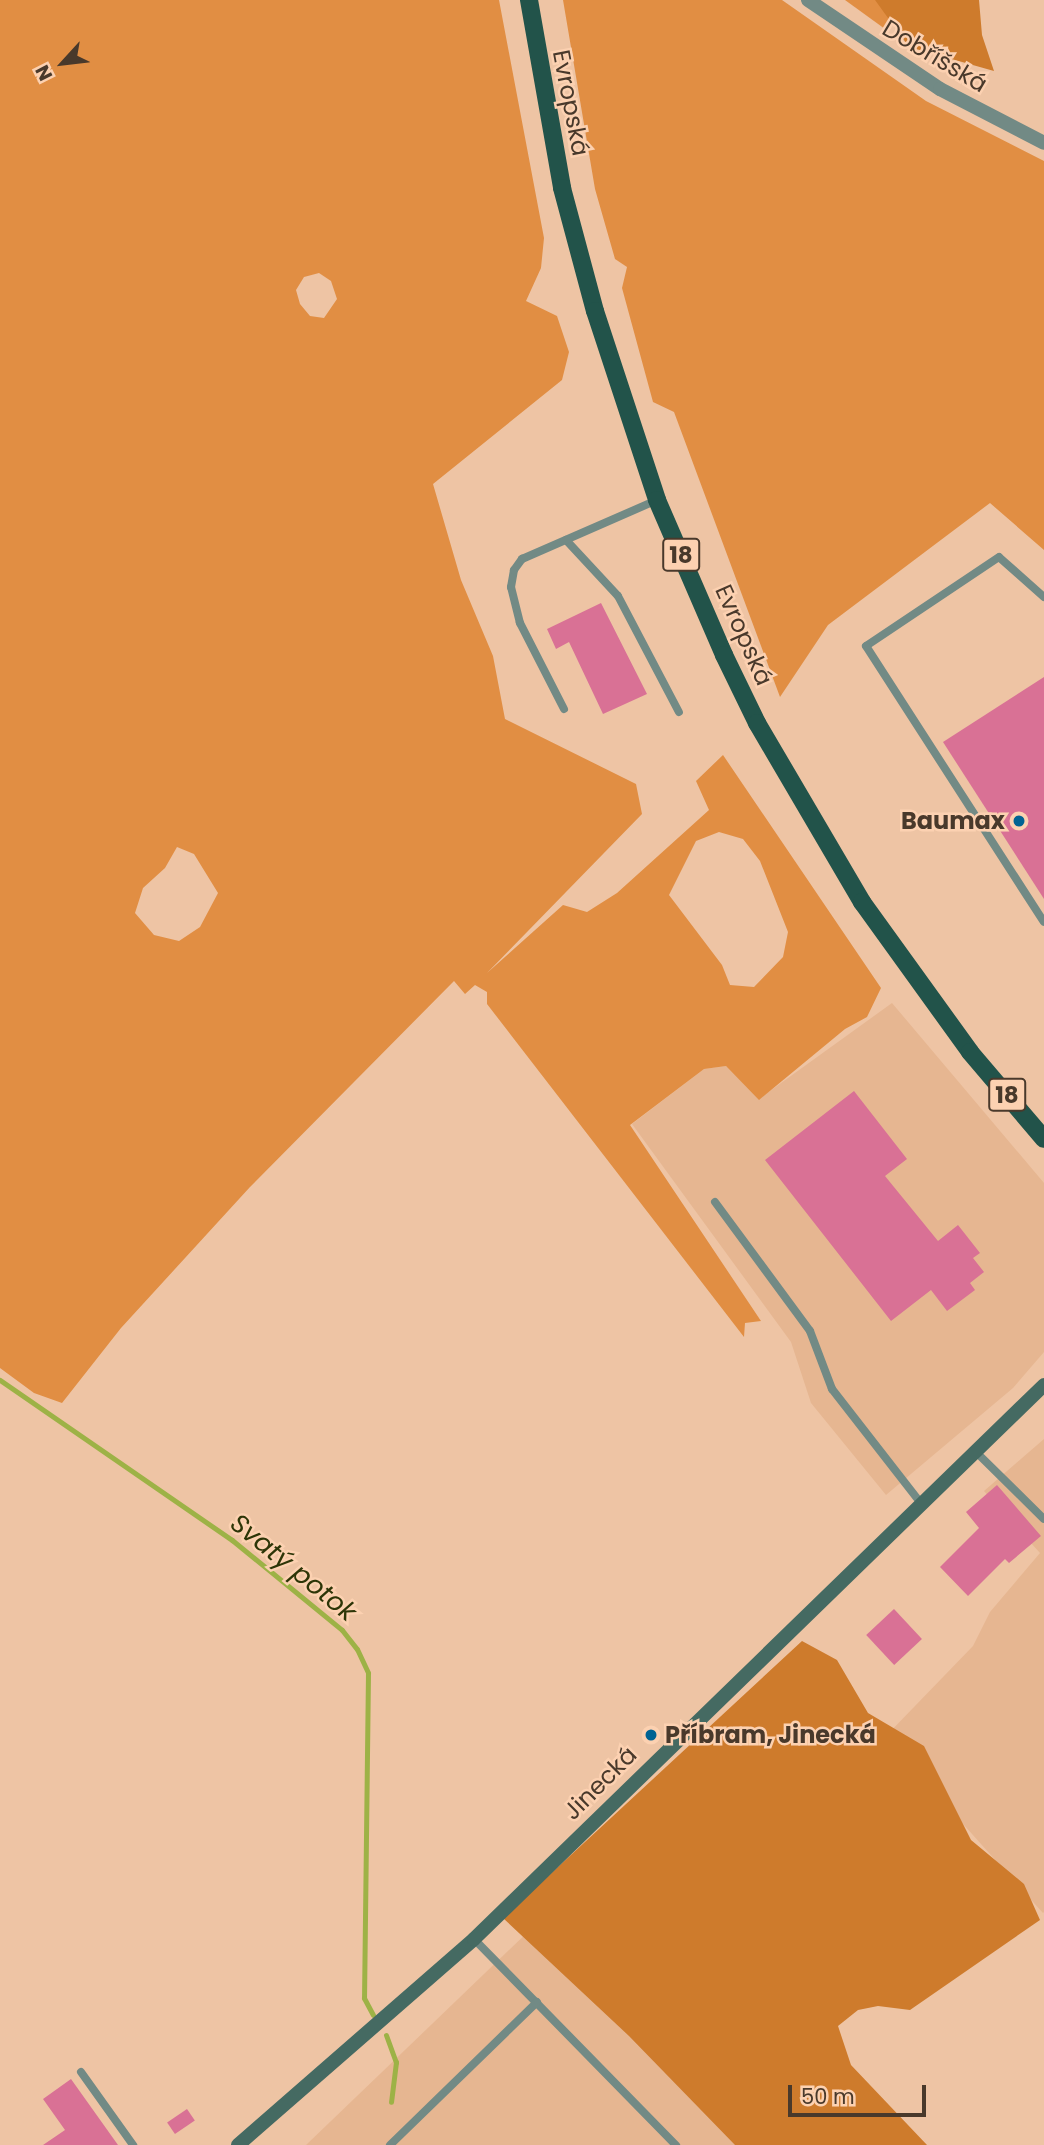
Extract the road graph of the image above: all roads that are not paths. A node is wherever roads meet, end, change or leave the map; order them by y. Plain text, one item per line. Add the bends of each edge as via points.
1 (528, 0) edge
2 (807, 0) edge
3 (1044, 143) edge
4 (657, 500) junction
5 (566, 540) junction
6 (1044, 597) edge
7 (564, 709) dead end
8 (679, 712) dead end
9 (1044, 922) edge
10 (1044, 1139) edge
11 (715, 1202) dead end
12 (1044, 1385) edge
13 (974, 1450) junction
14 (919, 1502) junction
15 (1044, 1519) edge
16 (474, 1939) junction
17 (537, 2002) junction
18 (81, 2072) dead end
19 (672, 2143) edge
20 (133, 2145) edge
21 (238, 2145) edge
22 (390, 2145) edge

1 - 4 main road, Evropská / 18 via 562,188 622,401
2 - 3 street, Dobříšská via 940,89
4 - 5 lane
4 - 10 main road, Evropská / 18 via 757,723 835,858 916,981
5 - 7 lane via 522,559 511,587 520,623
5 - 8 lane via 618,596
6 - 9 lane via 999,557 866,646
11 - 14 lane via 810,1331 832,1389
12 - 13 main road, Jinecká
13 - 14 main road, Jinecká
13 - 15 lane
14 - 16 main road, Jinecká
16 - 17 lane
16 - 21 main road, Jinecká
17 - 19 lane
17 - 22 lane
18 - 20 lane

